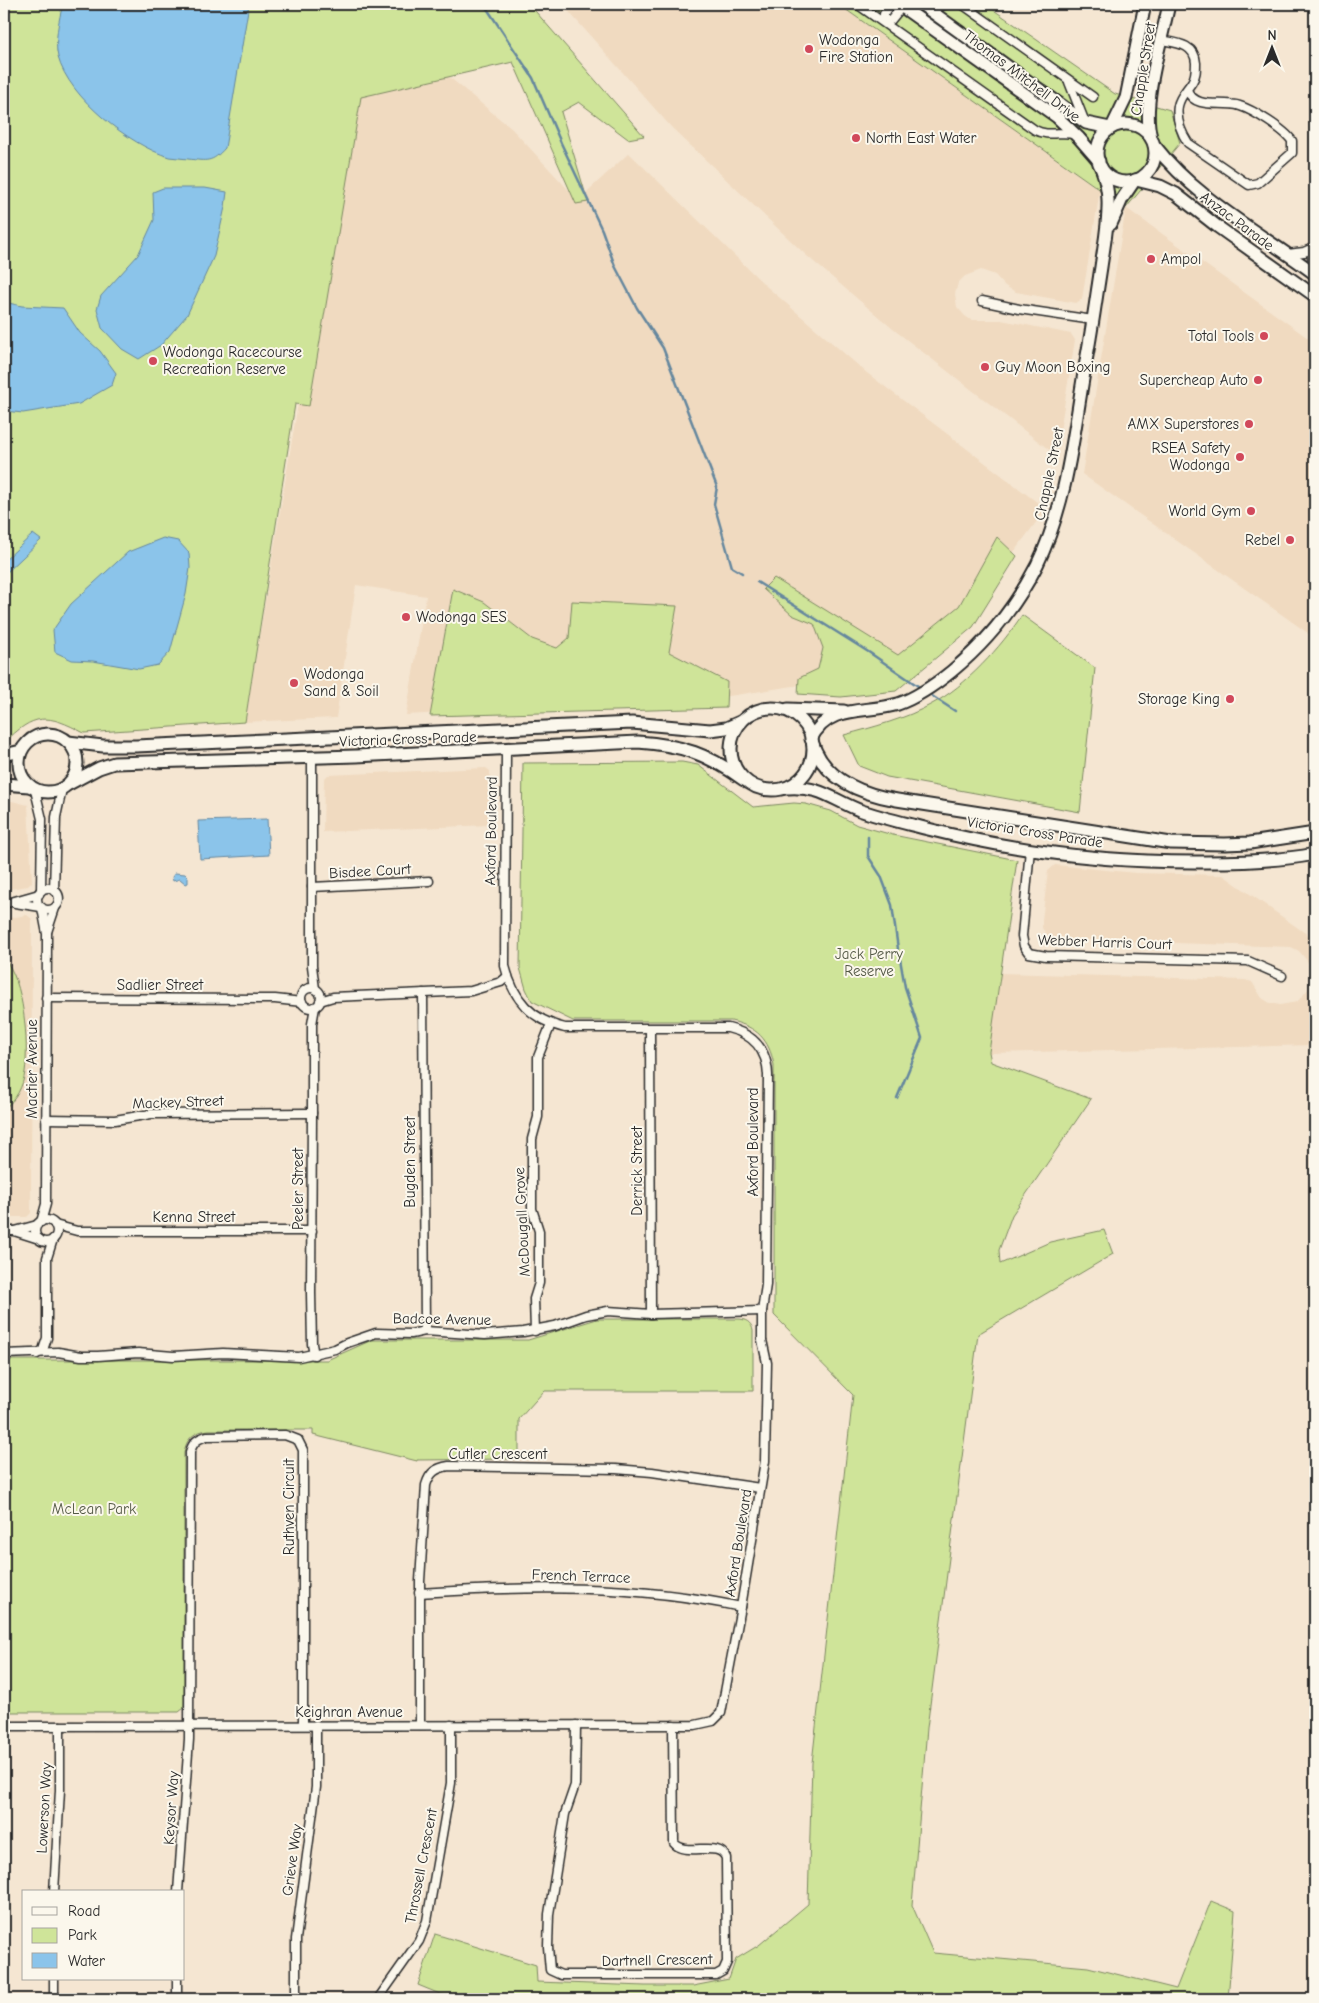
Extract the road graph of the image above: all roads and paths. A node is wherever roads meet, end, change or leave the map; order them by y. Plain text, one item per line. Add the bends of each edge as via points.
1 (857, 4) edge
2 (899, 4) edge
3 (921, 4) edge
4 (947, 4) edge
5 (962, 4) edge
6 (1145, 4) edge
7 (1169, 4) edge
8 (933, 12) junction
9 (884, 22) junction
10 (930, 26) junction
11 (1161, 40) junction
12 (1066, 78) junction
13 (1187, 90) junction
14 (1093, 97) dead end
15 (1088, 124) junction
16 (1111, 128) junction
17 (1076, 135) junction
18 (1153, 143) junction
19 (1100, 164) junction
20 (1135, 180) junction
21 (1107, 234) junction
22 (1315, 248) edge
23 (1288, 254) junction
24 (1315, 273) edge
25 (1315, 296) edge
26 (982, 301) dead end
27 (1093, 320) junction
28 (786, 709) junction
29 (853, 711) junction
30 (742, 721) junction
31 (504, 729) junction
32 (355, 736) junction
33 (812, 740) junction
34 (68, 742) junction
35 (506, 750) junction
36 (21, 752) junction
37 (4, 755) edge
38 (356, 756) junction
39 (312, 757) junction
40 (744, 780) junction
41 (4, 784) edge
42 (66, 787) junction
43 (32, 788) junction
44 (788, 788) junction
45 (1315, 833) edge
46 (1030, 849) junction
47 (1315, 854) edge
48 (429, 881) dead end
49 (312, 887) junction
50 (54, 891) junction
51 (40, 892) junction
52 (13, 903) junction
53 (4, 904) edge
54 (41, 907) junction
55 (55, 908) junction
56 (46, 934) junction
57 (508, 976) junction
58 (1282, 976) dead end
59 (423, 993) junction
60 (46, 998) junction
61 (311, 998) junction
62 (551, 1024) junction
63 (650, 1029) junction
64 (312, 1114) junction
65 (46, 1119) junction
66 (46, 1204) junction
67 (53, 1223) junction
68 (39, 1224) junction
69 (4, 1231) edge
70 (14, 1231) junction
71 (77, 1231) junction
72 (312, 1231) junction
73 (54, 1238) junction
74 (40, 1239) junction
75 (47, 1258) junction
76 (762, 1311) junction
77 (651, 1314) junction
78 (425, 1331) junction
79 (535, 1331) junction
80 (4, 1354) edge
81 (36, 1354) junction
82 (314, 1355) junction
83 (760, 1488) junction
84 (419, 1593) junction
85 (741, 1607) junction
86 (576, 1725) junction
87 (673, 1725) junction
88 (695, 1725) joint
89 (4, 1726) edge
90 (60, 1726) junction
91 (189, 1726) junction
92 (304, 1726) junction
93 (316, 1726) junction
94 (420, 1726) junction
95 (451, 1726) junction
96 (54, 1890) edge
97 (178, 1890) edge
98 (54, 1980) edge
99 (177, 1980) edge
100 (54, 1999) edge
101 (177, 1999) edge
102 (296, 1999) edge
103 (378, 1999) edge

1 - 9 street
2 - 9 street via 891,20
2 - 10 main road, Thomas Mitchell Drive
3 - 8 main road, Thomas Mitchell Drive
4 - 8 street
5 - 12 street, Thomas Mitchell Drive
6 - 16 main road, Chapple Street via 1126,98
7 - 11 main road, Chapple Street
8 - 10 main road
8 - 15 main road, Thomas Mitchell Drive
9 - 17 street via 1035,130
10 - 17 main road, Thomas Mitchell Drive via 1057,117
11 - 13 street via 1184,45 1194,52 1195,75
11 - 18 main road, Chapple Street via 1150,99 1149,126
12 - 14 street, Thomas Mitchell Drive
12 - 15 street, Thomas Mitchell Drive
13 - 13 street via 1180,99 1178,113 1183,136 1244,183 1258,183 1292,154 1292,141 1281,128 1242,106 1203,103 1190,98
15 - 16 main road, Thomas Mitchell Drive
16 - 18 main road via 1124,124 1135,126 1148,133
16 - 19 main road via 1098,146
17 - 19 main road, Thomas Mitchell Drive
18 - 20 main road via 1155,157 1151,168
18 - 23 main road, Anzac Parade via 1187,182
19 - 20 main road via 1115,180
19 - 21 main road, Chapple Street via 1108,198
20 - 21 main road, Chapple Street via 1122,199
20 - 25 main road, Anzac Parade via 1176,194
21 - 27 main road, Chapple Street
22 - 23 street
22 - 24 street via 1312,256
23 - 24 main road, Anzac Parade
26 - 27 street
27 - 29 main road, Chapple Street via 1055,522 1026,584 996,628 972,654 938,682 897,704
28 - 29 main road, Chapple Street
28 - 30 main road via 766,708
28 - 33 main road via 800,719
29 - 33 main road, Chapple Street via 824,721
30 - 31 main road, Victoria Cross Parade via 710,730 632,723
30 - 40 main road via 734,736 732,750 737,770
31 - 32 main road, Victoria Cross Parade
31 - 35 main road
32 - 34 main road, Victoria Cross Parade via 136,746
32 - 38 main road
33 - 44 main road via 806,772
33 - 45 main road, Victoria Cross Parade via 822,762 842,780 864,792 890,799 1172,843 1250,843
34 - 36 main road via 52,734 42,734 27,743
34 - 42 main road via 78,759 78,768
35 - 38 main road, Victoria Cross Parade
35 - 40 main road, Victoria Cross Parade via 638,742 668,744 706,756
35 - 57 street, Axford Boulevard via 504,949
36 - 37 main road
36 - 43 main road via 20,774
38 - 39 main road, Victoria Cross Parade
39 - 42 main road, Victoria Cross Parade via 114,764 99,768
39 - 49 street, Peeler Street
40 - 44 main road via 766,790
41 - 43 main road
42 - 43 main road via 49,793
42 - 50 street via 56,817
43 - 51 street via 42,819
44 - 46 main road, Victoria Cross Parade via 814,789 872,814
46 - 47 main road, Victoria Cross Parade via 1099,858 1171,862 1252,862
46 - 58 street, Webber Harris Court via 1022,936 1029,953 1248,961
48 - 49 street, Bisdee Court
49 - 61 street, Peeler Street
50 - 51 street
50 - 55 street via 59,900
51 - 52 street
51 - 54 street via 38,901
52 - 53 street
52 - 54 street
54 - 55 street
54 - 56 street, Mactier Avenue
55 - 56 street, Mactier Avenue
56 - 60 street, Mactier Avenue
57 - 59 street, Sadlier Street via 501,982 471,991
57 - 62 street, Axford Boulevard via 513,990 528,1008
59 - 61 street, Sadlier Street
59 - 78 street, Bugden Street
60 - 61 street, Sadlier Street
60 - 65 street, Mactier Avenue
61 - 64 street, Peeler Street
62 - 63 street, Axford Boulevard via 565,1028
62 - 79 street, McDougall Grove via 538,1057 538,1117 532,1139 532,1209 539,1231
63 - 76 street, Axford Boulevard via 738,1030 753,1039 766,1058 766,1285
63 - 77 street, Derrick Street
64 - 65 street, Mackey Street via 151,1114 115,1120
64 - 72 street, Peeler Street
65 - 66 street, Mactier Avenue
66 - 67 street, Mactier Avenue
66 - 68 street, Mactier Avenue
67 - 68 street
67 - 71 street, Kenna Street
67 - 73 street via 57,1229
68 - 70 street
68 - 74 street via 36,1232
69 - 70 street
70 - 74 street
71 - 72 street, Kenna Street
71 - 73 street, Kenna Street
72 - 82 street, Peeler Street
73 - 74 street via 47,1242
73 - 75 street
74 - 75 street
75 - 81 street via 47,1338 43,1350
76 - 77 street, Badcoe Avenue
76 - 83 street, Axford Boulevard via 762,1340 767,1363 765,1461
77 - 79 street, Badcoe Avenue via 608,1311
78 - 79 street, Badcoe Avenue via 485,1335
78 - 82 street, Badcoe Avenue via 376,1333
80 - 81 street, Badcoe Avenue
81 - 82 street, Badcoe Avenue
83 - 84 street, Cutler Crescent via 616,1468 439,1468 432,1472 426,1485
83 - 85 street, Axford Boulevard
84 - 85 street, French Terrace via 542,1587 656,1594
84 - 94 street, Cutler Crescent
85 - 88 street, Axford Boulevard via 724,1707 713,1721
86 - 87 street, Keighran Avenue
86 - 87 street, Dartnell Crescent via 575,1786 565,1814 549,1914 550,1970 560,1975 716,1975 723,1971 727,1962 726,1858 721,1851 683,1849 674,1843
86 - 95 street, Keighran Avenue
87 - 88 street, Keighran Avenue
89 - 90 street, Keighran Avenue
90 - 91 street, Keighran Avenue
90 - 96 street, Lowerson Way
91 - 92 street, Keighran Avenue
91 - 92 street, Ruthven Circuit via 190,1452 198,1439 207,1436 276,1435 298,1440 303,1450
91 - 97 street, Keysor Way
92 - 93 street, Keighran Avenue
93 - 94 street, Keighran Avenue
93 - 102 street, Grieve Way via 316,1787 296,1939
94 - 95 street, Keighran Avenue
95 - 103 street, Throssell Crescent via 452,1783 427,1921 419,1941
98 - 100 street
99 - 101 street

